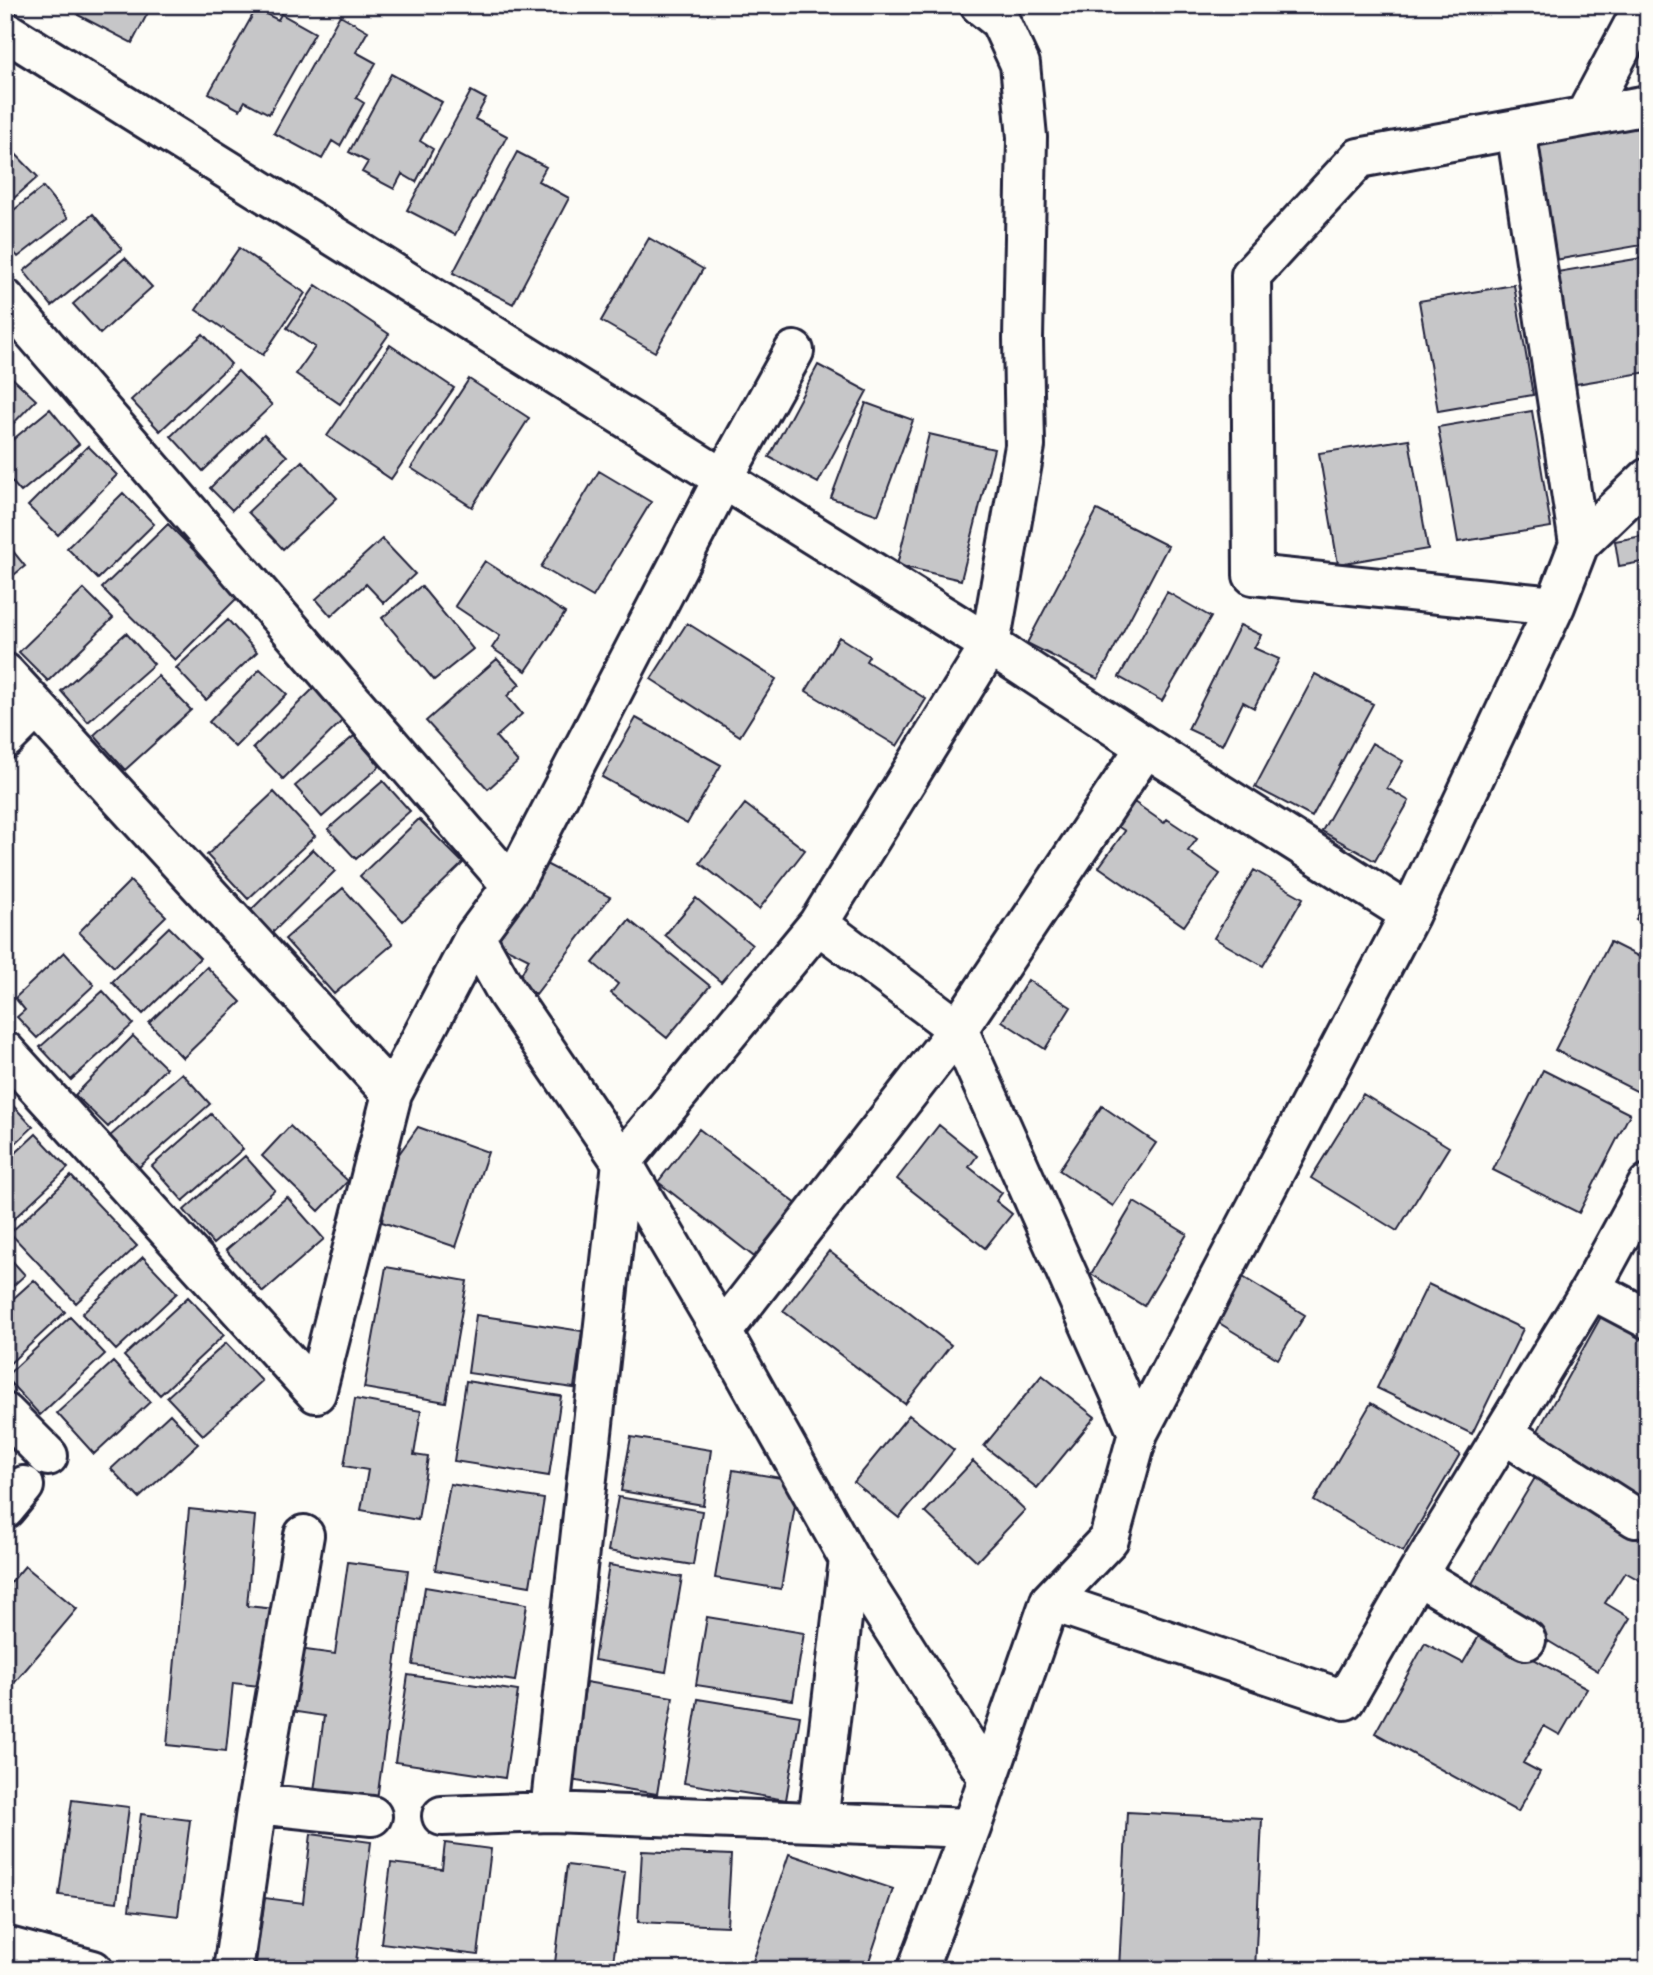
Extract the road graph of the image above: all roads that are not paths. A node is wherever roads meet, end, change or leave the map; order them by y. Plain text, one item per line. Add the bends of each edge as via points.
1 (980, 5) edge
2 (1644, 5) edge
3 (5, 31) edge
4 (1648, 105) edge
5 (1584, 116) junction
6 (1516, 129) junction
7 (5, 299) edge
8 (794, 351) dead end
9 (1648, 478) edge
10 (723, 479) junction
11 (1579, 544) junction
12 (1555, 606) junction
13 (990, 645) junction
14 (5, 673) edge
15 (36, 708) junction
16 (5, 739) edge
17 (1146, 747) junction
18 (512, 886) junction
19 (1410, 914) junction
20 (818, 924) junction
21 (475, 936) junction
22 (958, 1030) junction
23 (5, 1051) edge
24 (392, 1094) junction
25 (622, 1162) junction
26 (1648, 1184) edge
27 (1591, 1289) junction
28 (1648, 1319) edge
29 (722, 1332) junction
30 (5, 1413) edge
31 (1138, 1433) junction
32 (1503, 1433) junction
33 (48, 1456) dead end
34 (1636, 1518) dead end
35 (304, 1535) dead end
36 (849, 1559) junction
37 (1417, 1575) junction
38 (1050, 1601) junction
39 (1526, 1640) dead end
40 (988, 1778) junction
41 (257, 1804) junction
42 (550, 1812) junction
43 (372, 1816) dead end
44 (442, 1816) dead end
45 (818, 1822) junction
46 (971, 1828) junction
47 (5, 1946) edge
48 (87, 1969) edge
49 (233, 1970) edge
50 (917, 1970) edge

1 - 13 street via 1000,21 1020,64 1027,137 1025,446
2 - 5 street
3 - 10 street
4 - 5 street
5 - 6 street
6 - 11 street
6 - 12 street via 1359,158 1251,275 1253,575
7 - 18 street
8 - 10 street
9 - 11 street
10 - 13 street
10 - 18 street
11 - 12 street
12 - 19 street
13 - 17 street
13 - 20 street
14 - 15 street
15 - 16 street
15 - 24 street
17 - 19 street
17 - 22 street
18 - 21 street
19 - 31 street
20 - 22 street
20 - 25 street
21 - 24 street
21 - 25 street via 507,993
22 - 29 street
22 - 31 street
23 - 24 street via 316,1393
25 - 29 street
25 - 42 street
26 - 27 street
27 - 28 street
27 - 32 street
29 - 36 street
30 - 33 street
31 - 38 street via 1109,1539
32 - 34 street
32 - 37 street
35 - 41 street
36 - 40 street
36 - 45 street
37 - 38 street via 1345,1700
37 - 39 street
38 - 40 street
40 - 46 street
41 - 43 street
41 - 49 street
42 - 44 street
42 - 45 street
45 - 46 street
46 - 50 street
47 - 48 street

